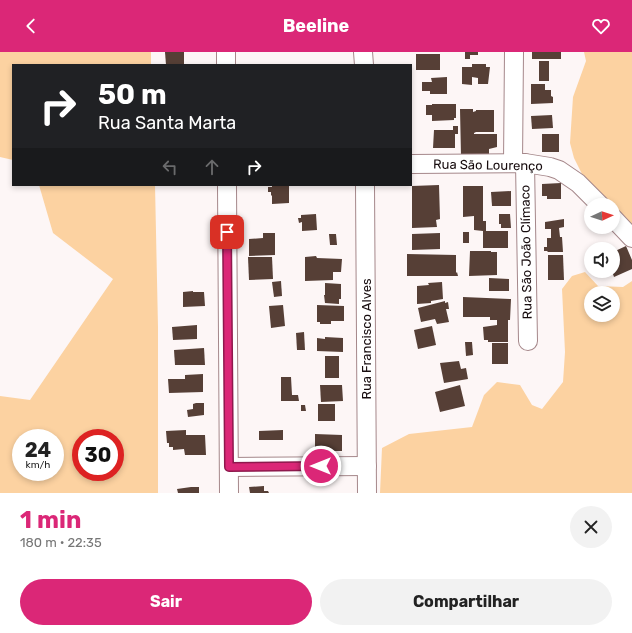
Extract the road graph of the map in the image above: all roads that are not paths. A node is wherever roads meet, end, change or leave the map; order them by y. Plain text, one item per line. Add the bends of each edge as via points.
1 (226, 52) edge
2 (364, 52) edge
3 (514, 52) edge
4 (226, 64) edge
5 (364, 64) edge
6 (519, 163) junction
7 (412, 164) edge
8 (227, 186) edge
9 (364, 186) edge
10 (593, 198) edge
11 (620, 225) edge
12 (632, 238) edge
13 (528, 341) dead end
14 (367, 466) junction
15 (229, 467) junction
16 (229, 493) edge
17 (367, 493) edge

1 - 4 street
2 - 5 street
3 - 6 street, Rua São João Clímaco
6 - 7 street, Rua São Lourenço
6 - 10 street, Rua São Lourenço via 559,170 578,182
6 - 13 street, Rua São João Clímaco
8 - 15 street
9 - 14 street, Rua Francisco Alves
11 - 12 street
14 - 15 street
14 - 17 street, Rua Francisco Alves
15 - 16 street

